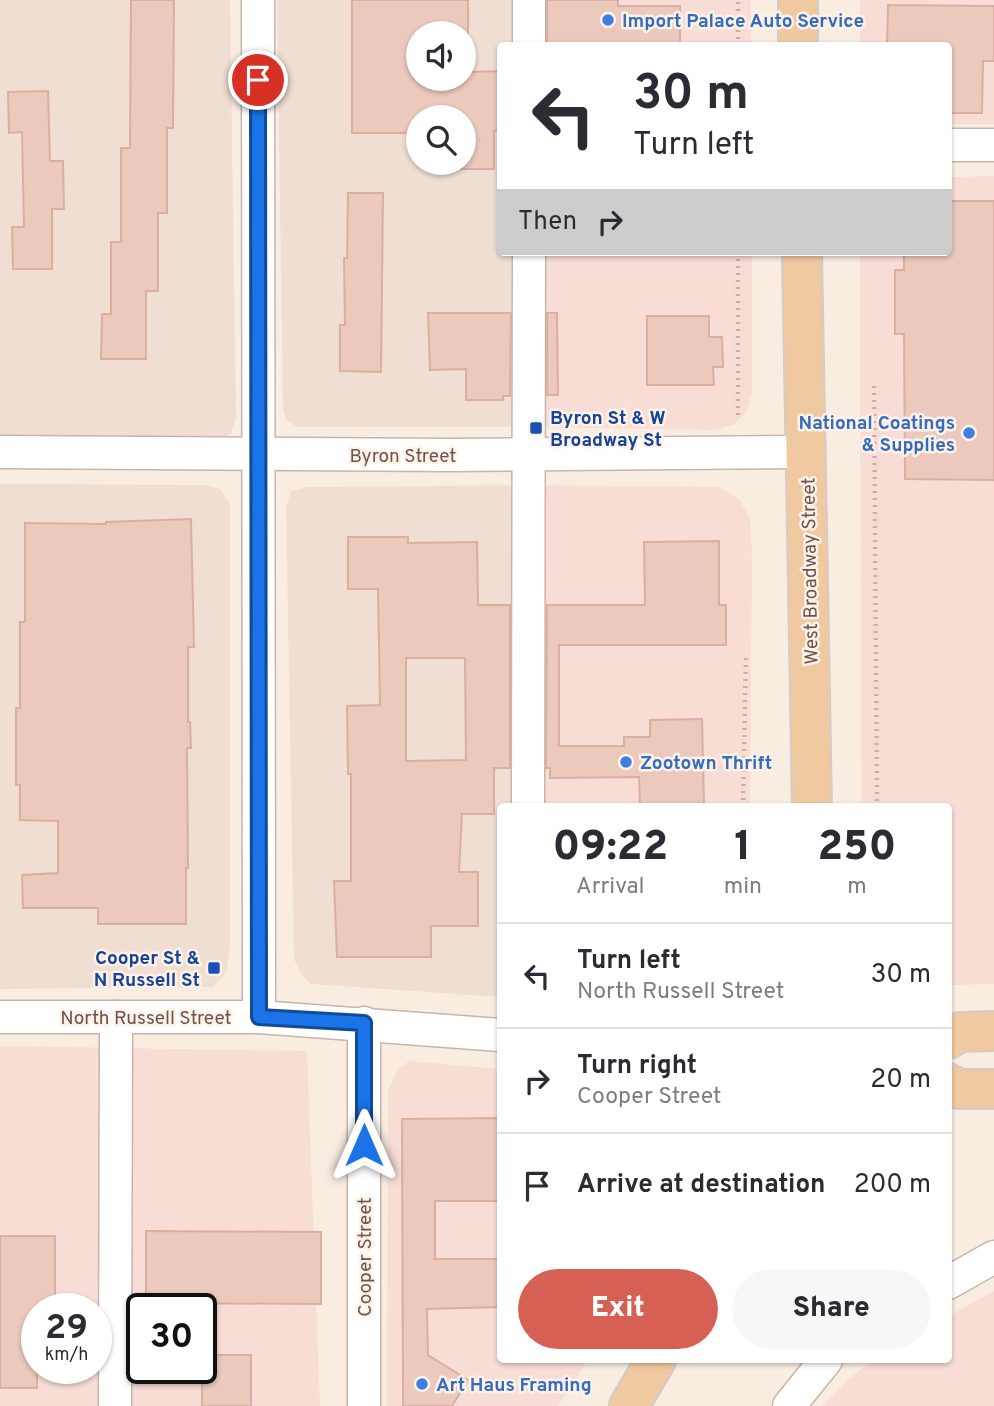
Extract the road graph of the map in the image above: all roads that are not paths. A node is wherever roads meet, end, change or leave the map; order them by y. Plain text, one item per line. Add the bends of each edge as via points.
1 (258, 0) edge
2 (530, 0) edge
3 (798, 0) edge
4 (529, 42) edge
5 (798, 42) edge
6 (952, 145) edge
7 (994, 145) edge
8 (529, 256) edge
9 (802, 256) edge
10 (0, 452) edge
11 (806, 452) junction
12 (257, 455) junction
13 (529, 455) junction
14 (528, 803) edge
15 (812, 803) edge
16 (0, 1017) edge
17 (116, 1017) junction
18 (259, 1017) junction
19 (364, 1023) junction
20 (497, 1035) edge
21 (952, 1085) edge
22 (994, 1089) edge
23 (994, 1257) edge
24 (952, 1281) edge
25 (654, 1363) edge
26 (824, 1363) edge
27 (115, 1406) edge
28 (364, 1406) edge
29 (629, 1406) edge
30 (789, 1406) edge

1 - 12 street
2 - 4 street
3 - 5 main road
6 - 7 street
8 - 13 street
9 - 11 main road, West Broadway Street
10 - 12 street, Byron Street
11 - 13 street, Byron Street
11 - 15 main road, West Broadway Street
12 - 13 street, Byron Street
12 - 18 street
13 - 14 street
16 - 17 street, North Russell Street
17 - 18 street, North Russell Street
17 - 27 street
18 - 19 street, North Russell Street
19 - 20 street, North Russell Street
19 - 28 street, Cooper Street
21 - 22 main road
23 - 24 street
25 - 29 main road
26 - 30 street

